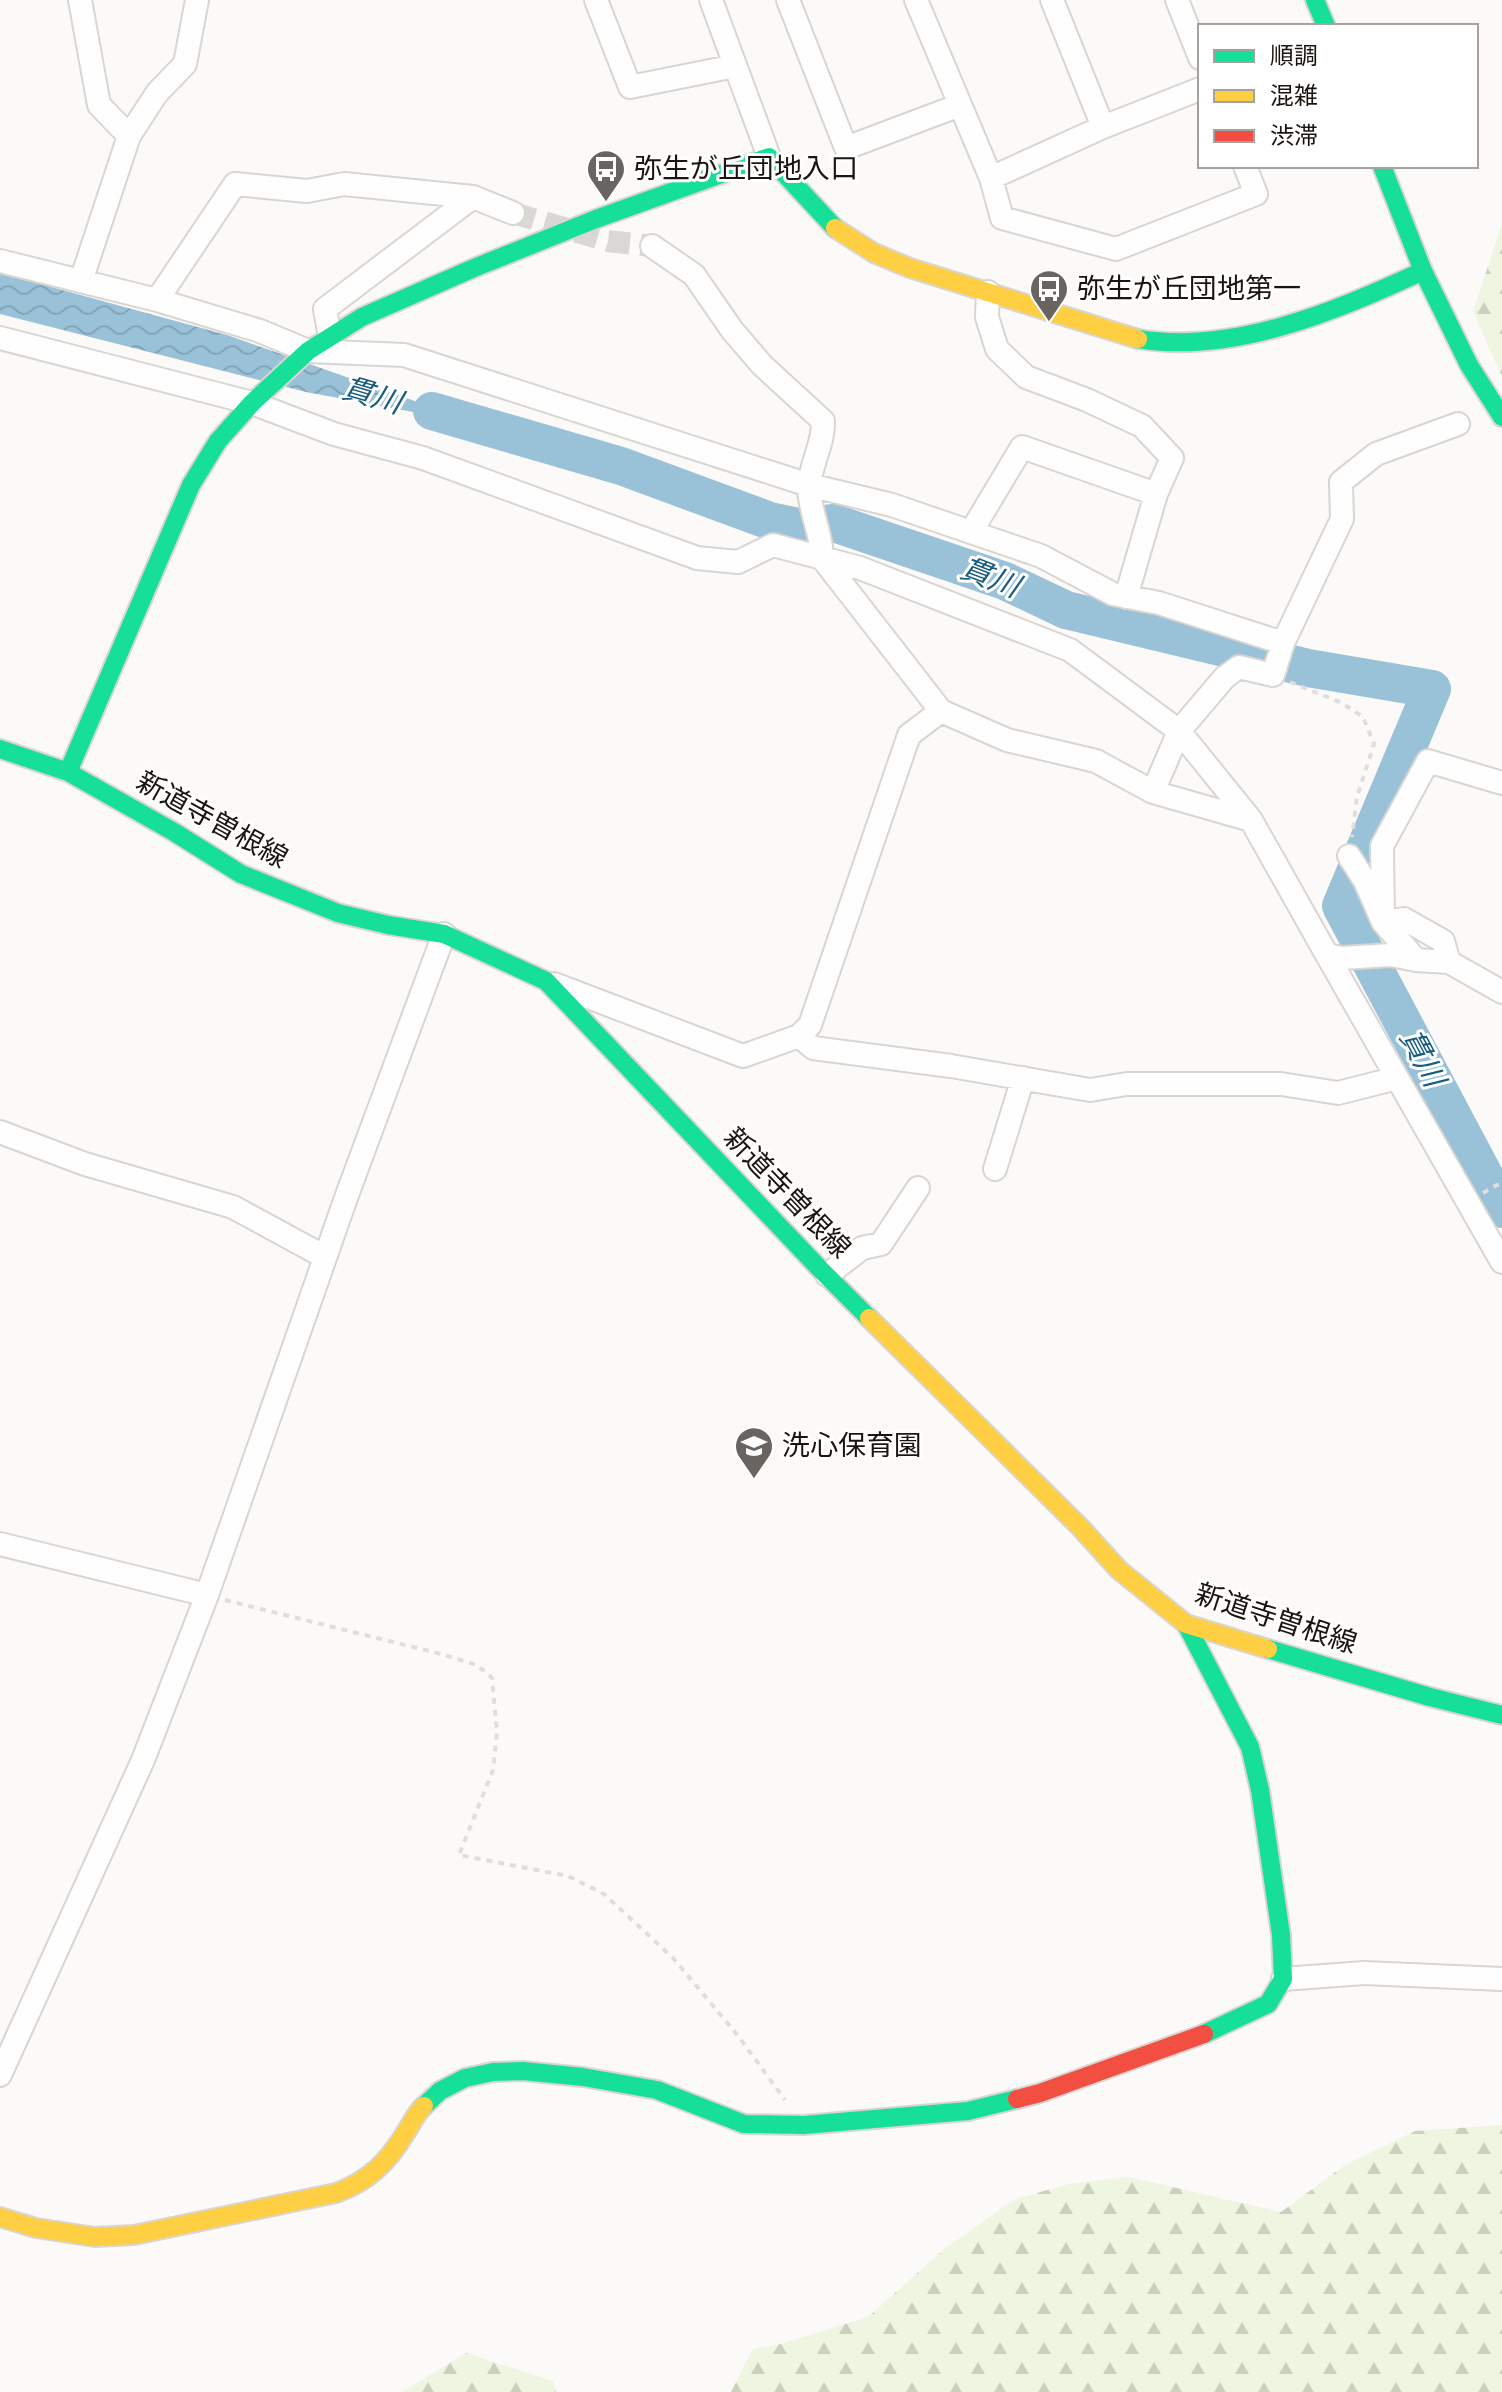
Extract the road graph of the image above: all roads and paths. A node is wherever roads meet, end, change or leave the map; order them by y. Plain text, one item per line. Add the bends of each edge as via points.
1 (80, 0) edge
2 (197, 0) edge
3 (596, 0) edge
4 (711, 0) edge
5 (788, 0) edge
6 (916, 0) edge
7 (1052, 0) edge
8 (1177, 0) edge
9 (1315, 0) edge
10 (1325, 24) edge
11 (1198, 53) edge
12 (735, 66) junction
13 (1198, 90) edge
14 (960, 105) junction
15 (1103, 127) junction
16 (129, 136) junction
17 (769, 157) junction
18 (1246, 168) edge
19 (1383, 168) edge
20 (991, 178) junction
21 (473, 197) junction
22 (513, 213) tunnel mouth
23 (652, 246) tunnel mouth
24 (0, 261) edge
25 (1423, 271) junction
26 (81, 281) junction
27 (988, 292) junction
28 (157, 300) junction
29 (330, 337) junction
30 (0, 338) edge
31 (308, 351) junction
32 (252, 403) junction
33 (1502, 417) edge
34 (1458, 424) dead end
35 (810, 490) junction
36 (1156, 494) junction
37 (971, 532) junction
38 (822, 551) junction
39 (1126, 597) junction
40 (1278, 659) junction
41 (941, 711) junction
42 (1181, 728) junction
43 (0, 749) edge
44 (68, 772) junction
45 (1502, 783) edge
46 (1153, 792) junction
47 (1251, 820) junction
48 (1349, 856) joint
49 (1383, 922) junction
50 (444, 934) junction
51 (1334, 956) junction
52 (1416, 960) junction
53 (1449, 962) junction
54 (546, 981) junction
55 (1502, 992) edge
56 (799, 1036) junction
57 (1023, 1078) junction
58 (1397, 1078) junction
59 (0, 1132) edge
60 (995, 1169) dead end
61 (918, 1188) dead end
62 (325, 1257) junction
63 (1502, 1262) edge
64 (827, 1275) junction
65 (0, 1544) edge
66 (207, 1595) junction
67 (1186, 1624) junction
68 (1502, 1715) edge
69 (1283, 1979) junction
70 (1502, 1979) edge
71 (0, 2075) edge
72 (804, 2125) junction
73 (0, 2217) edge

1 - 16 street via 99,105
2 - 16 street via 185,64 157,93
3 - 12 street via 630,87
4 - 12 street
5 - 14 street via 846,148
6 - 14 street
7 - 15 street
8 - 11 street
9 - 10 street
12 - 17 street
13 - 15 street
14 - 20 street
15 - 20 street
16 - 26 street
17 - 27 street via 830,225 874,253
17 - 29 street via 488,263 362,317
18 - 20 street via 1256,194 1116,249 1002,218
19 - 25 street
21 - 22 street
21 - 28 street via 344,184 307,191 235,184
21 - 29 street via 325,309
23 - 35 street via 694,275 762,365 823,421
24 - 26 street
25 - 27 street via 1369,297 1218,341 1161,343 1134,338
25 - 33 street via 1469,365
26 - 28 street
27 - 36 street via 987,317 997,349 1026,377 1142,426 1172,458
28 - 31 street
29 - 31 street
30 - 32 street
31 - 32 street
31 - 35 street via 404,355
32 - 38 street via 334,434 423,458 697,558 738,562 773,545
32 - 44 street via 218,441 191,485
34 - 40 street via 1376,454 1341,482 1342,519
35 - 37 street via 892,505
35 - 38 street
36 - 37 street via 1022,447
36 - 39 street
37 - 39 street via 1041,556
38 - 41 street
38 - 42 street via 1070,650
39 - 40 street via 1159,603
40 - 42 street via 1239,667
40 - 48 path via 1363,717 1374,744 1357,797
41 - 46 street via 1007,740 1096,761
41 - 56 street via 909,735 810,1025
42 - 46 street
42 - 47 street
43 - 44 street, 新道寺曽根線
44 - 50 street, 新道寺曽根線 via 241,874 338,913
45 - 49 street via 1428,761 1382,846
46 - 47 street
47 - 51 street
48 - 49 street
49 - 52 street
49 - 53 street via 1404,919 1443,941
50 - 54 street, 新道寺曽根線
50 - 62 street
51 - 52 street
51 - 58 street
52 - 53 street
53 - 55 street
54 - 56 street via 743,1056
54 - 64 street, 新道寺曽根線
56 - 57 street via 813,1048
57 - 58 street via 1090,1090 1127,1084 1281,1084 1338,1093
57 - 60 street
58 - 63 street
59 - 62 street via 85,1164 233,1207
61 - 64 street via 881,1244 862,1248
62 - 66 street
64 - 67 street, 新道寺曽根線 via 1119,1570
65 - 66 street
66 - 71 street via 143,1760
66 - 72 path via 441,1654 477,1665 492,1678 497,1733 493,1770 459,1855 568,1876 604,1894 673,1958
67 - 68 street, 新道寺曽根線
67 - 69 street via 1250,1747 1279,1920
69 - 70 street via 1364,1973
69 - 72 street via 1268,2004 1256,2011 1040,2093 968,2111
72 - 73 street via 744,2124 648,2088 496,2071 444,2088 420,2110 372,2178 336,2193 134,2235 95,2237

